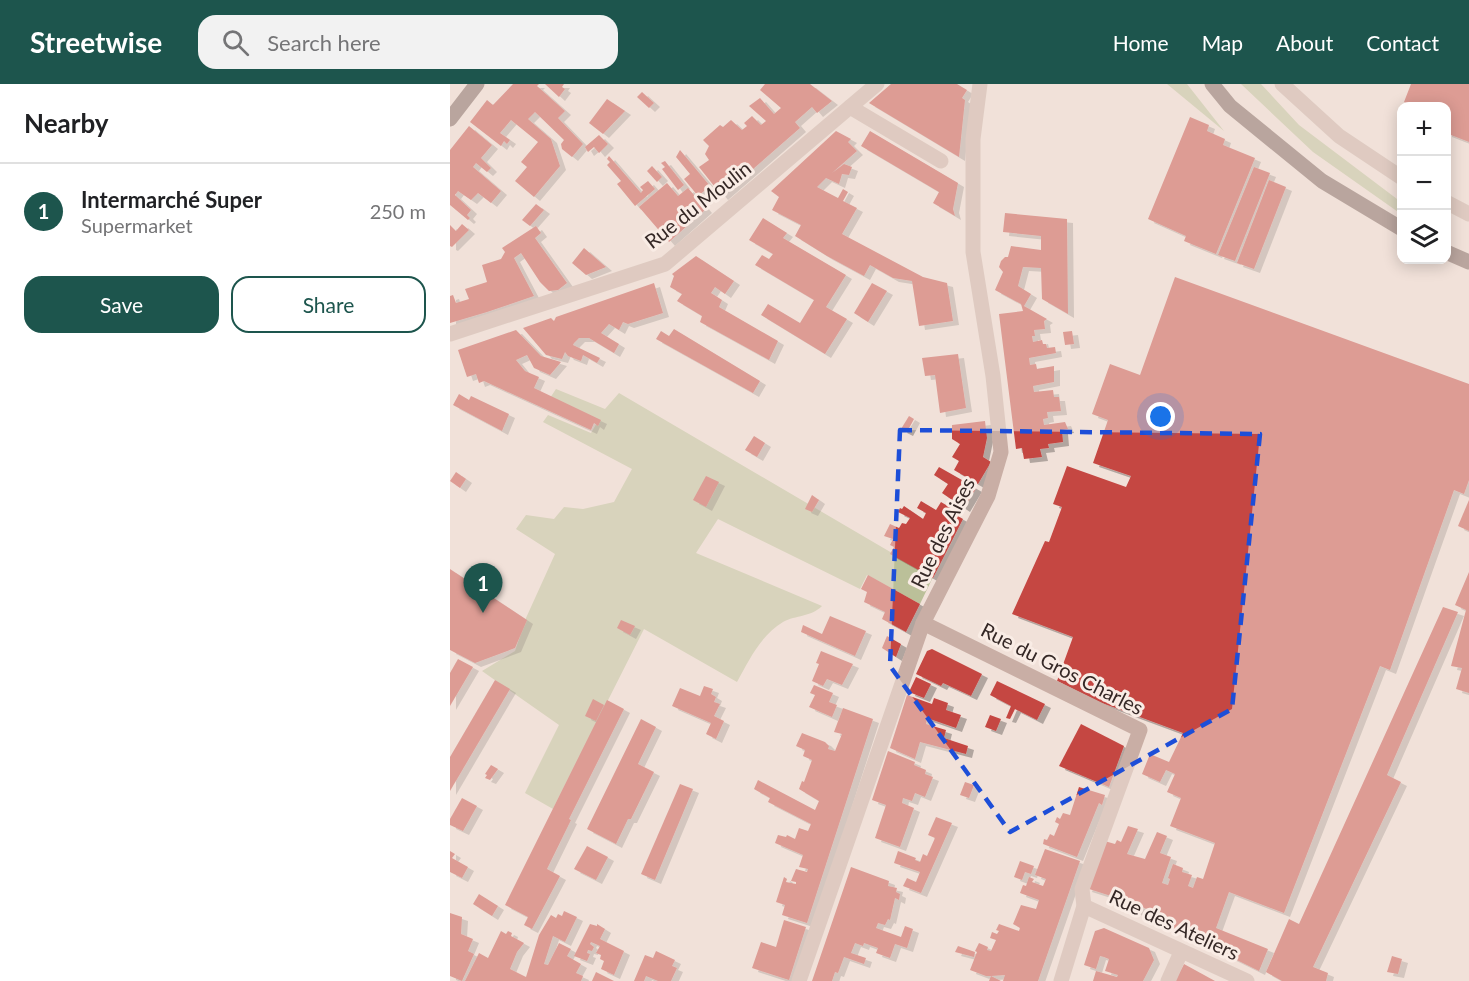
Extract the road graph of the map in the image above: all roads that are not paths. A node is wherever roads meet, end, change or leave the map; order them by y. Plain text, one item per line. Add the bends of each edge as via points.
1 (477, 84) edge
2 (877, 84) edge
3 (980, 84) edge
4 (1212, 84) edge
5 (1282, 84) edge
6 (850, 107) junction
7 (450, 119) edge
8 (941, 161) dead end
9 (1397, 175) edge
10 (1451, 205) edge
11 (1469, 214) edge
12 (1397, 227) edge
13 (1451, 254) edge
14 (1469, 262) edge
15 (450, 334) edge
16 (922, 623) junction
17 (1084, 906) junction
18 (1182, 952) junction
19 (1229, 977) edge
20 (799, 981) edge
21 (1062, 981) edge
22 (1168, 981) edge
23 (1246, 981) edge

1 - 7 main road
2 - 6 street, Rue du Moulin
3 - 16 street, Rue des Aises via 973,139 973,252 1001,452 988,495
4 - 12 main road via 1230,106 1322,182
5 - 9 street via 1339,136
6 - 8 street
6 - 15 street, Rue du Moulin via 665,264
10 - 11 street
13 - 14 main road
16 - 17 street, Rue du Gros Charles via 1140,730 1082,889
16 - 20 street, Rue des Aises
17 - 18 street, Rue des Ateliers
17 - 21 street, Rue du Gros Charles
18 - 19 street, Rue des Ateliers
18 - 22 street
19 - 23 street, Rue des Ateliers

